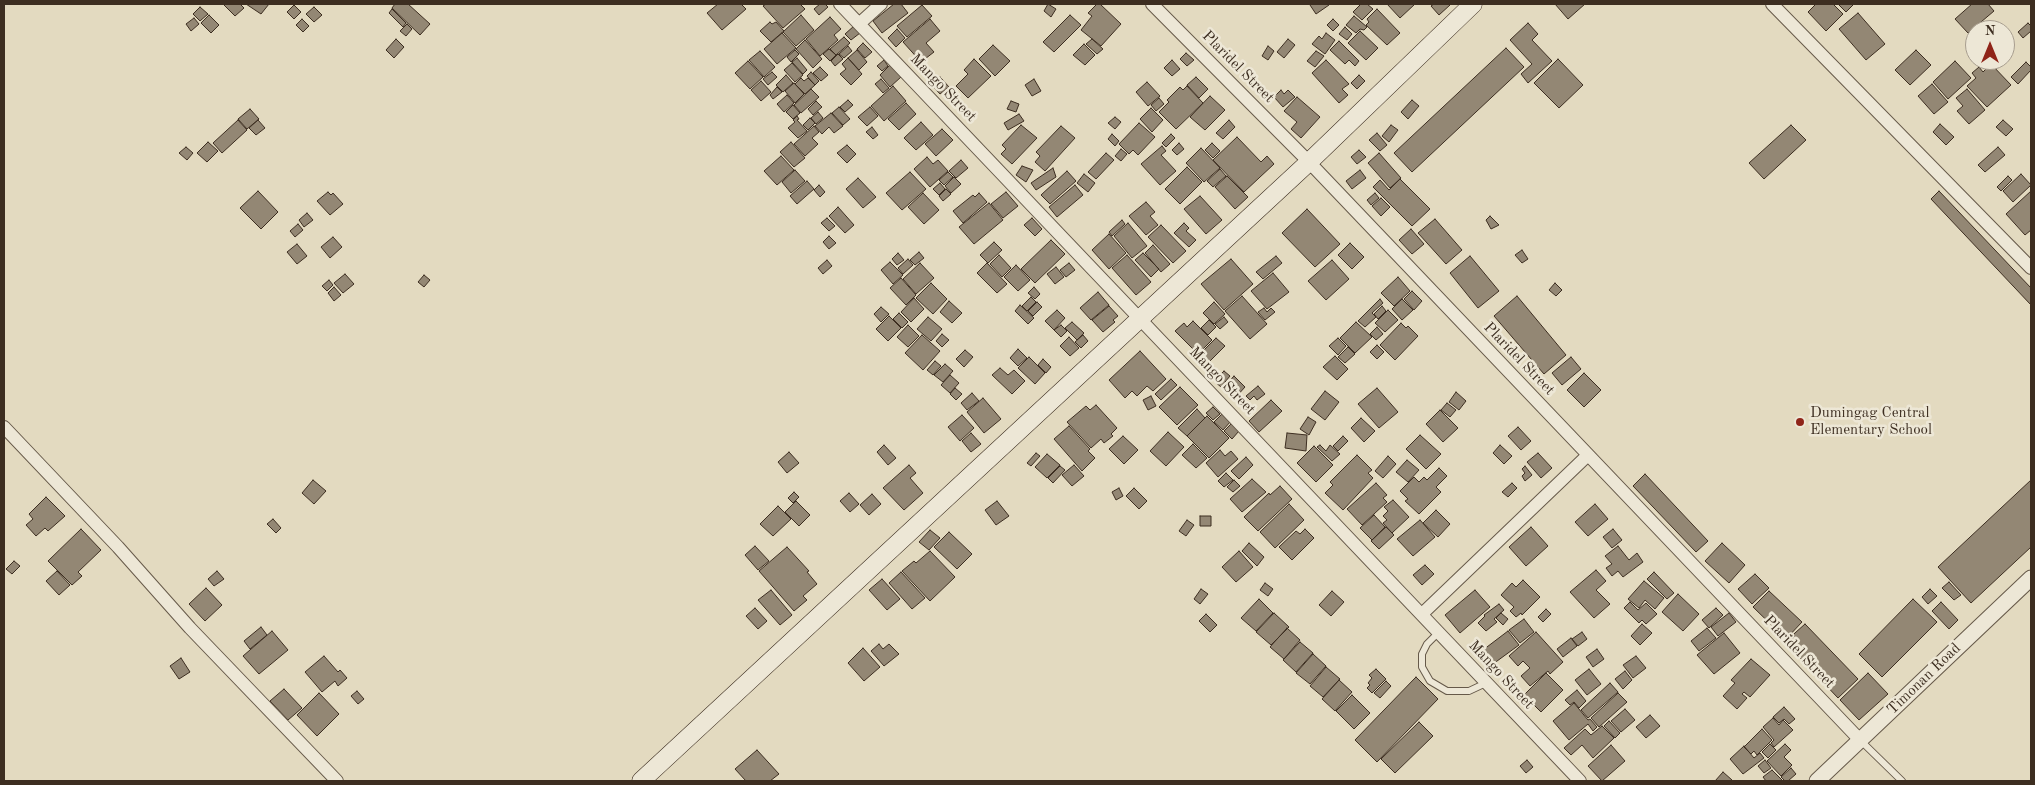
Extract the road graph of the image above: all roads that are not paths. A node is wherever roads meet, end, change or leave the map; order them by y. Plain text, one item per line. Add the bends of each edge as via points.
1 (840, 4) edge
2 (881, 4) edge
3 (1152, 4) edge
4 (1772, 4) edge
5 (1471, 5) edge
6 (859, 24) junction
7 (1309, 162) junction
8 (2031, 268) edge
9 (1140, 319) junction
10 (4, 427) edge
11 (1588, 454) junction
12 (2031, 578) edge
13 (1422, 614) junction
14 (1439, 632) junction
15 (1486, 683) junction
16 (1860, 740) junction
17 (337, 781) edge
18 (641, 781) edge
19 (1580, 781) edge
20 (1817, 781) edge
21 (1902, 781) edge

1 - 6 street, Mango Street
2 - 6 street
3 - 7 street, Plaridel Street
4 - 8 street
5 - 7 main road
6 - 9 street, Mango Street
7 - 9 main road
7 - 11 street, Plaridel Street
9 - 13 street, Mango Street
9 - 18 main road
10 - 17 street
11 - 13 street
11 - 16 street, Plaridel Street
12 - 16 street, Timonan Road
13 - 14 street, Mango Street
14 - 15 street, Mango Street
14 - 15 lane via 1422,654 1422,667 1430,681 1448,691 1469,691
15 - 19 street, Mango Street
16 - 20 street, Timonan Road
16 - 21 lane

